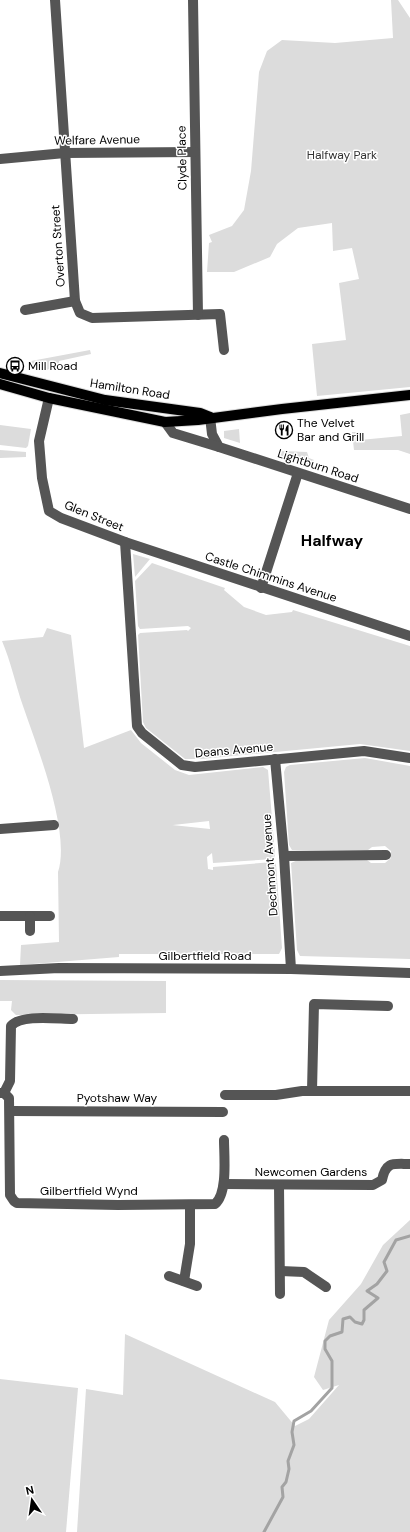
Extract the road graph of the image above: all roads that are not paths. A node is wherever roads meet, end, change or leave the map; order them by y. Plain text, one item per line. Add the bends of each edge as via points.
1 (55, 0) edge
2 (193, 0) edge
3 (195, 152) junction
4 (65, 153) junction
5 (0, 160) edge
6 (74, 301) junction
7 (25, 310) dead end
8 (198, 315) junction
9 (224, 350) dead end
10 (0, 373) edge
11 (0, 384) edge
12 (410, 395) edge
13 (49, 398) junction
14 (210, 417) junction
15 (165, 422) junction
16 (219, 447) junction
17 (298, 473) junction
18 (410, 509) edge
19 (125, 542) junction
20 (261, 588) junction
21 (410, 636) edge
22 (410, 758) edge
23 (275, 760) junction
24 (54, 825) dead end
25 (0, 829) edge
26 (386, 855) dead end
27 (284, 856) junction
28 (0, 916) edge
29 (30, 916) junction
30 (50, 916) dead end
31 (30, 931) dead end
32 (290, 969) junction
33 (0, 971) edge
34 (410, 973) edge
35 (388, 1006) dead end
36 (73, 1019) dead end
37 (312, 1091) junction
38 (410, 1091) edge
39 (2, 1093) edge
40 (225, 1095) dead end
41 (10, 1110) junction
42 (223, 1112) dead end
43 (224, 1140) dead end
44 (410, 1164) edge
45 (5, 1182) edge
46 (224, 1184) junction
47 (279, 1185) junction
48 (190, 1205) junction
49 (281, 1271) junction
50 (169, 1276) dead end
51 (184, 1281) junction
52 (197, 1286) dead end
53 (326, 1287) dead end
54 (280, 1294) dead end

1 - 4 street, Overton Street
2 - 3 street, Clyde Place
3 - 4 street, Welfare Avenue
3 - 8 street, Clyde Place
4 - 5 street, Welfare Avenue
4 - 6 street, Overton Street
6 - 7 street
6 - 8 street, Overton Street via 80,313 92,318
8 - 9 street, Overton Street via 220,314
10 - 14 main road, Hamilton Road via 105,400 200,412
11 - 13 main road, Hamilton Road
12 - 14 main road, Hamilton Road
13 - 15 main road, Hamilton Road
13 - 19 street, Glen Street via 39,441 42,478 49,511 60,518
14 - 15 main road, Hamilton Road
14 - 16 street via 212,434
15 - 16 street, Lightburn Road via 174,433
16 - 17 street, Lightburn Road
17 - 18 street, Lightburn Road
17 - 20 street
19 - 20 street, Castle Chimmins Avenue
19 - 23 street, Deans Avenue via 137,726 142,733 182,765 195,767
20 - 21 street, Castle Chimmins Avenue
22 - 23 street, Deans Avenue via 364,751
23 - 27 street, Dechmont Avenue
24 - 25 street
26 - 27 street
27 - 32 street, Dechmont Avenue
28 - 29 street
29 - 30 street
29 - 31 street
32 - 33 street, Gilbertfield Road via 59,968
32 - 34 street, Gilbertfield Road
35 - 37 street via 314,1004
36 - 39 street via 15,1021 11,1026 10,1081
37 - 38 street
37 - 40 street via 276,1095
39 - 41 street, Gilbertfield Wynd via 9,1098
41 - 42 street, Pyotshaw Way
41 - 45 street, Gilbertfield Wynd
43 - 46 street, Gilbertfield Wynd
44 - 47 street, Newcomen Gardens via 388,1166 384,1170 382,1180 373,1185
45 - 48 street, Gilbertfield Wynd via 11,1198 17,1203
46 - 47 street, Newcomen Gardens
46 - 48 street, Gilbertfield Wynd via 219,1200 215,1204
47 - 49 street
48 - 51 street via 190,1244
49 - 53 street via 304,1272
49 - 54 street
50 - 51 street
51 - 52 street

